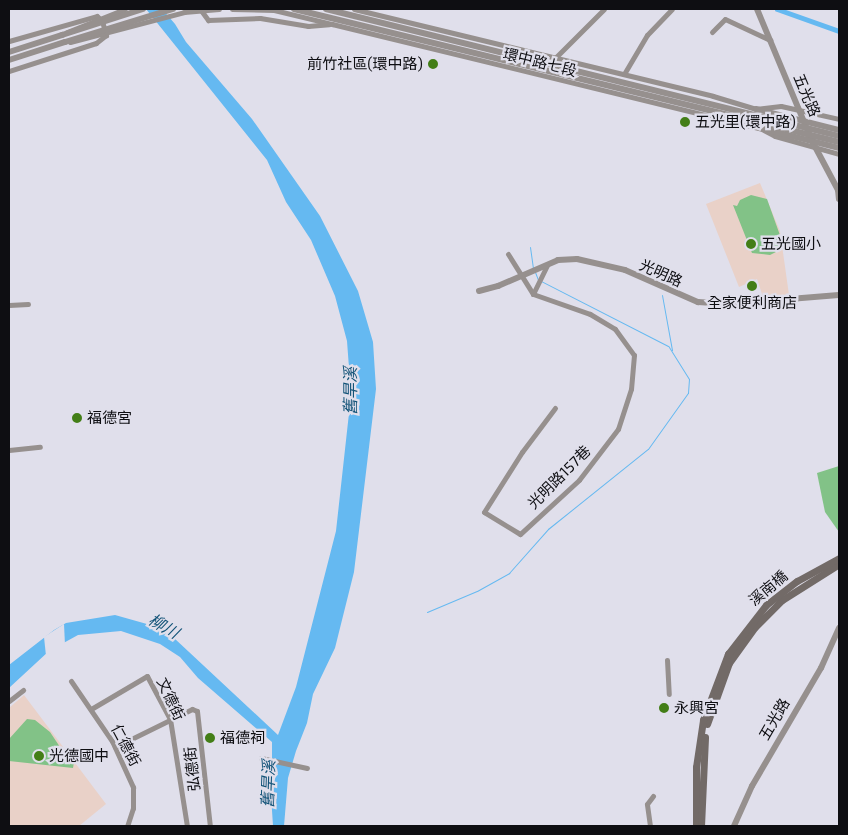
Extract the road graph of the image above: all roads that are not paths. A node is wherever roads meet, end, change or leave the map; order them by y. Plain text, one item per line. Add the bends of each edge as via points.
1 (125, 9) edge
2 (143, 9) edge
3 (173, 9) edge
4 (200, 9) edge
5 (220, 9) edge
6 (232, 9) edge
7 (294, 9) edge
8 (326, 9) edge
9 (354, 9) edge
10 (604, 9) edge
11 (672, 9) edge
12 (757, 9) edge
13 (332, 24) junction
14 (712, 32) dead end
15 (62, 35) junction
16 (770, 40) junction
17 (9, 41) edge
18 (64, 42) junction
19 (9, 52) edge
20 (556, 57) junction
21 (9, 60) edge
22 (9, 71) edge
23 (624, 74) junction
24 (709, 95) junction
25 (718, 97) junction
26 (756, 109) junction
27 (798, 109) junction
28 (705, 116) junction
29 (716, 118) junction
30 (839, 118) edge
31 (803, 122) junction
32 (760, 128) junction
33 (839, 130) edge
34 (839, 136) edge
35 (811, 139) junction
36 (839, 142) edge
37 (820, 146) junction
38 (839, 148) edge
39 (839, 154) edge
40 (839, 190) edge
41 (839, 199) edge
42 (508, 254) dead end
43 (547, 265) junction
44 (521, 277) junction
45 (479, 291) dead end
46 (533, 292) junction
47 (839, 295) edge
48 (28, 304) dead end
49 (9, 305) edge
50 (556, 408) dead end
51 (40, 447) dead end
52 (9, 450) edge
53 (839, 558) edge
54 (839, 564) edge
55 (839, 628) edge
56 (731, 654) junction
57 (667, 660) dead end
58 (71, 681) dead end
59 (23, 690) dead end
60 (670, 694) dead end
61 (9, 701) edge
62 (91, 709) junction
63 (170, 719) junction
64 (114, 747) junction
65 (261, 758) dead end
66 (307, 768) dead end
67 (653, 796) dead end
68 (127, 826) edge
69 (187, 826) edge
70 (210, 826) edge
71 (650, 826) edge
72 (696, 826) edge
73 (700, 826) edge
74 (734, 826) edge

1 - 15 street, bridge via 78,25
2 - 15 street, bridge
3 - 18 street, bridge
4 - 13 street via 209,20 260,18 314,27
5 - 18 street, bridge via 184,12 85,40
6 - 13 street, 環中路七段 via 274,10
7 - 36 street, 環中路七段, bridge
8 - 34 street, 環中路七段, bridge
9 - 20 street, 環中路七段
10 - 20 street
11 - 23 street via 647,35
12 - 16 street, 五光路
13 - 28 street, 環中路七段
14 - 16 street via 725,19
15 - 19 street
16 - 27 street, 五光路
17 - 22 street via 96,16 102,20 106,35 96,43
18 - 21 street
20 - 23 street, 環中路七段
23 - 24 street, 環中路七段
24 - 25 street, 環中路七段
24 - 28 street
25 - 26 street, 環中路七段
25 - 29 street via 713,107
26 - 27 street, 環中路七段 via 769,105
26 - 31 street
27 - 30 street, 環中路七段
27 - 31 street, 五光路
28 - 29 street, 環中路七段
29 - 32 street, 環中路七段
31 - 33 street
31 - 35 street, 五光路
32 - 35 street
32 - 37 street, 環中路七段
35 - 37 street
37 - 38 street
37 - 39 street, 環中路七段
37 - 40 street
40 - 41 street
42 - 44 street
43 - 44 street, 光明路
43 - 46 street
43 - 47 street, 光明路 via 558,260 577,259 625,270 698,302 728,304
44 - 45 street, 光明路
44 - 46 street
46 - 50 street, 光明路157巷 via 590,314 615,329 631,348 634,361 628,404 618,429 579,480 520,534 484,512 522,452
48 - 49 street
51 - 52 street
53 - 56 main road, 溪南橋 via 797,581 766,605
54 - 56 main road, 溪南橋 via 782,600
55 - 74 street, 五光路 via 821,668 752,786
56 - 72 main road via 703,720 696,767
56 - 73 main road via 705,737
57 - 60 street
58 - 62 street, 仁德街
59 - 61 street
62 - 63 street, 文德街 via 147,676
62 - 64 street, 仁德街
63 - 64 street, 弘德街
63 - 69 street, 文德街
63 - 70 street, 弘德街 via 192,709 197,711
64 - 68 street, 仁德街 via 133,787 134,808
65 - 66 street
67 - 71 street via 647,804

